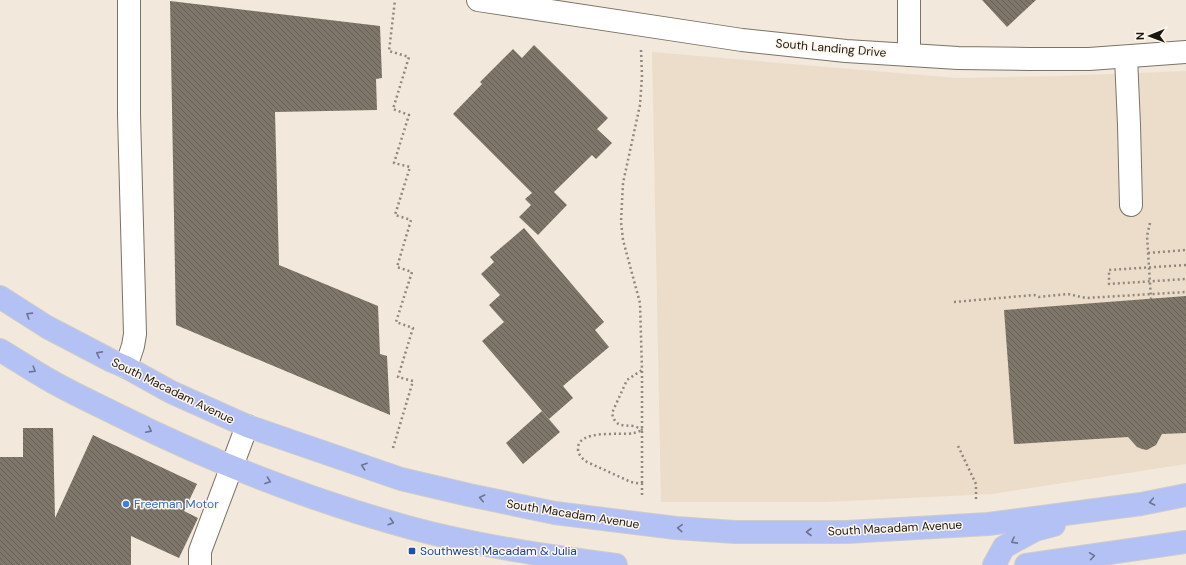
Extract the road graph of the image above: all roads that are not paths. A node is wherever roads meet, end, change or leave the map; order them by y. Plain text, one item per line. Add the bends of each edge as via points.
1 (129, 0) edge
2 (478, 0) edge
3 (908, 0) edge
4 (1186, 52) edge
5 (909, 55) junction
6 (1126, 57) junction
7 (1131, 205) dead end
8 (0, 297) edge
9 (0, 350) edge
10 (126, 367) junction
11 (247, 426) junction
12 (232, 467) junction
13 (1186, 495) edge
14 (1117, 507) junction
15 (1186, 542) edge
16 (200, 565) edge
17 (616, 565) edge
18 (994, 565) edge
19 (1026, 565) edge

1 - 10 street via 135,334
2 - 5 street, South Landing Drive via 742,40
3 - 5 street
4 - 6 street, South Landing Drive
5 - 6 street, South Landing Drive via 1029,59
6 - 7 street
10 -> 8 main road, South Macadam Avenue via 47,326
9 -> 12 main road via 51,382 156,434
10 - 11 main road, South Macadam Avenue via 171,392
11 - 12 street
14 -> 11 main road, South Macadam Avenue via 988,524 847,532 736,532 641,525 554,513 401,478
12 - 16 street via 200,551
12 -> 17 main road via 334,505 412,528 548,556
13 -> 14 main road, South Macadam Avenue
14 -> 18 main road via 1035,530 1004,547
19 -> 15 main road

